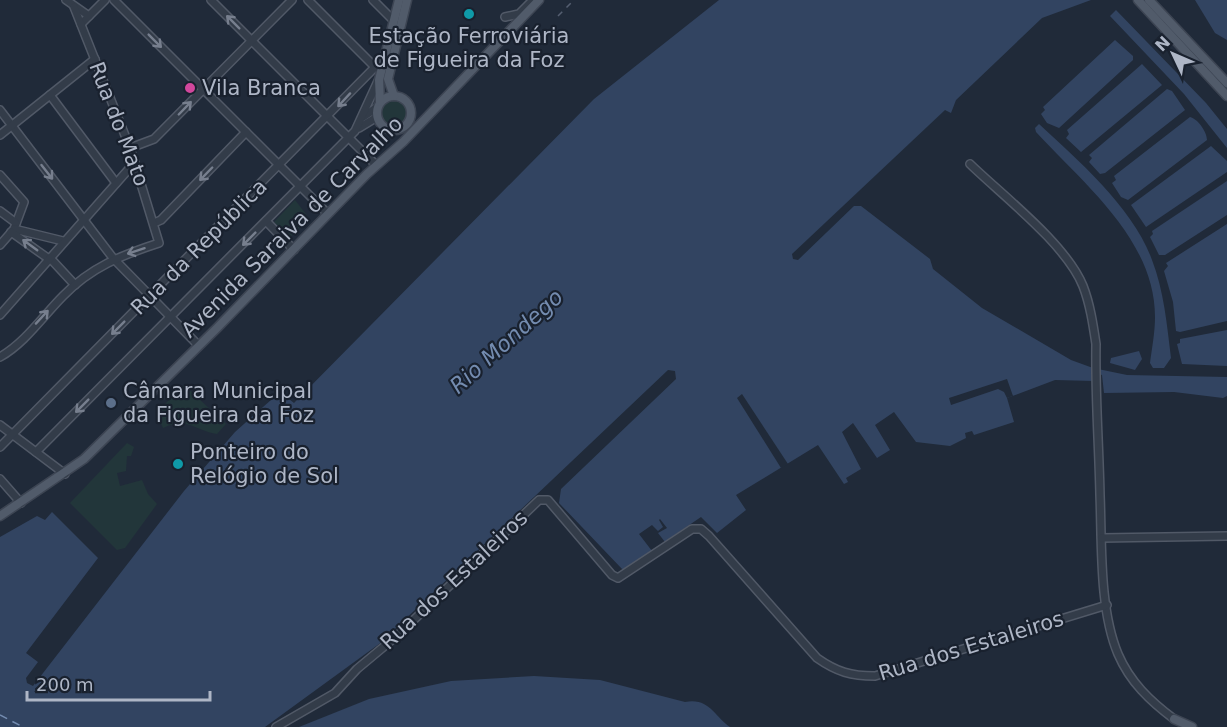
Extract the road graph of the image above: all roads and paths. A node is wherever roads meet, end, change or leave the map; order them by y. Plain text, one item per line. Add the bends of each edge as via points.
1 (66, 0) edge
2 (105, 0) edge
3 (114, 0) edge
4 (211, 0) edge
5 (292, 0) edge
6 (308, 0) edge
7 (373, 0) edge
8 (399, 0) edge
9 (407, 0) edge
10 (533, 0) edge
11 (539, 0) edge
12 (1138, 0) edge
13 (1149, 0) edge
14 (74, 7) junction
15 (89, 16) junction
16 (505, 17) dead end
17 (394, 21) junction
18 (81, 24) junction
19 (251, 40) junction
20 (385, 57) junction
21 (95, 59) junction
22 (375, 68) junction
23 (379, 80) junction
24 (1227, 83) edge
25 (204, 89) junction
26 (50, 95) junction
27 (394, 96) junction
28 (1227, 96) edge
29 (377, 109) junction
30 (410, 109) junction
31 (0, 110) edge
32 (432, 111) junction
33 (328, 116) junction
34 (363, 117) junction
35 (408, 125) junction
36 (11, 126) junction
37 (392, 131) junction
38 (246, 132) junction
39 (352, 134) junction
40 (0, 135) edge
41 (130, 148) junction
42 (392, 148) junction
43 (135, 162) junction
44 (970, 164) dead end
45 (376, 165) junction
46 (279, 166) junction
47 (0, 175) edge
48 (116, 183) junction
49 (300, 186) junction
50 (0, 211) edge
51 (327, 213) junction
52 (83, 218) junction
53 (266, 221) junction
54 (154, 223) junction
55 (14, 228) junction
56 (2, 240) edge
57 (63, 242) junction
58 (294, 250) junction
59 (50, 258) junction
60 (113, 258) junction
61 (75, 285) junction
62 (149, 297) junction
63 (0, 315) edge
64 (171, 317) junction
65 (199, 346) junction
66 (0, 357) edge
67 (0, 425) edge
68 (12, 434) junction
69 (0, 447) edge
70 (36, 452) junction
71 (65, 474) junction
72 (0, 479) edge
73 (21, 503) junction
74 (0, 516) edge
75 (1227, 536) edge
76 (1102, 538) junction
77 (1107, 605) junction
78 (1174, 719) junction
79 (276, 727) edge
80 (1183, 727) edge
81 (1192, 727) edge

1 - 14 street
2 - 15 street
3 -> 25 street
19 -> 4 street
5 - 19 street
6 - 22 street
7 - 17 street
8 - 17 main road
9 - 27 main road via 389,74
10 - 16 street via 519,14
11 - 32 main road, Avenida Saraiva de Carvalho
12 - 28 main road
13 - 24 main road
14 - 15 street
14 - 18 street, Rua do Mato
15 - 18 street
17 - 20 main road
18 - 21 street, Rua do Mato
19 - 25 street
19 - 33 street
20 - 22 street, Rua da República
20 - 23 main road
21 - 26 street
21 - 41 street, Rua do Mato
22 -> 33 street, Rua da República
23 - 29 main road
23 - 34 street
25 - 38 street
41 -> 25 street via 154,139
26 - 36 street
26 - 48 street
27 - 29 main road
27 - 30 main road via 404,100
29 - 34 street
29 - 37 main road
29 - 39 street
30 - 32 main road
30 - 35 main road
31 - 36 street
32 - 35 main road
32 - 42 main road, Avenida Saraiva de Carvalho via 403,142
33 - 39 street
33 - 46 street, Rua da República
34 - 39 street
35 - 37 main road
35 - 42 main road
36 - 40 street
36 -> 52 street
37 - 42 main road via 396,143
38 - 46 street
38 -> 54 street
39 - 45 street
39 - 49 street
41 - 43 street, Rua do Mato
42 - 45 main road, Avenida Saraiva de Carvalho
43 - 48 street
43 - 54 street, Rua do Mato
44 - 76 street via 1067,259 1082,284 1092,315
45 - 51 main road, Avenida Saraiva de Carvalho
46 - 49 street
46 - 62 street, Rua da República
47 - 55 street via 24,202
48 - 52 street
49 - 51 street
49 - 53 street
50 - 55 street
51 - 58 main road, Avenida Saraiva de Carvalho
52 - 57 street
52 - 60 street
53 - 58 street
53 -> 64 street
54 -> 60 street, Rua do Mato via 159,243
55 - 56 street
55 - 57 street
59 -> 55 street
57 - 59 street
58 - 65 main road, Avenida Saraiva de Carvalho
59 - 61 street
59 - 63 street
60 - 61 street
60 - 62 street
66 -> 61 street
62 - 64 street
62 -> 68 street, Rua da República
64 - 65 street
64 -> 70 street
65 - 71 main road, Avenida Saraiva de Carvalho
67 - 68 street
68 - 69 street, Rua da República
68 - 70 street
70 - 71 street
71 - 73 main road, Avenida Saraiva de Carvalho
72 - 73 street
73 - 74 main road, Avenida Saraiva de Carvalho
75 - 76 street
76 - 77 street
77 - 78 street via 1113,640 1125,668 1141,692
77 - 79 street, Rua dos Estaleiros via 874,676 855,676 837,672 817,658 700,529 692,530 618,578 548,500 539,500 335,693
78 - 80 main road
78 - 81 main road

